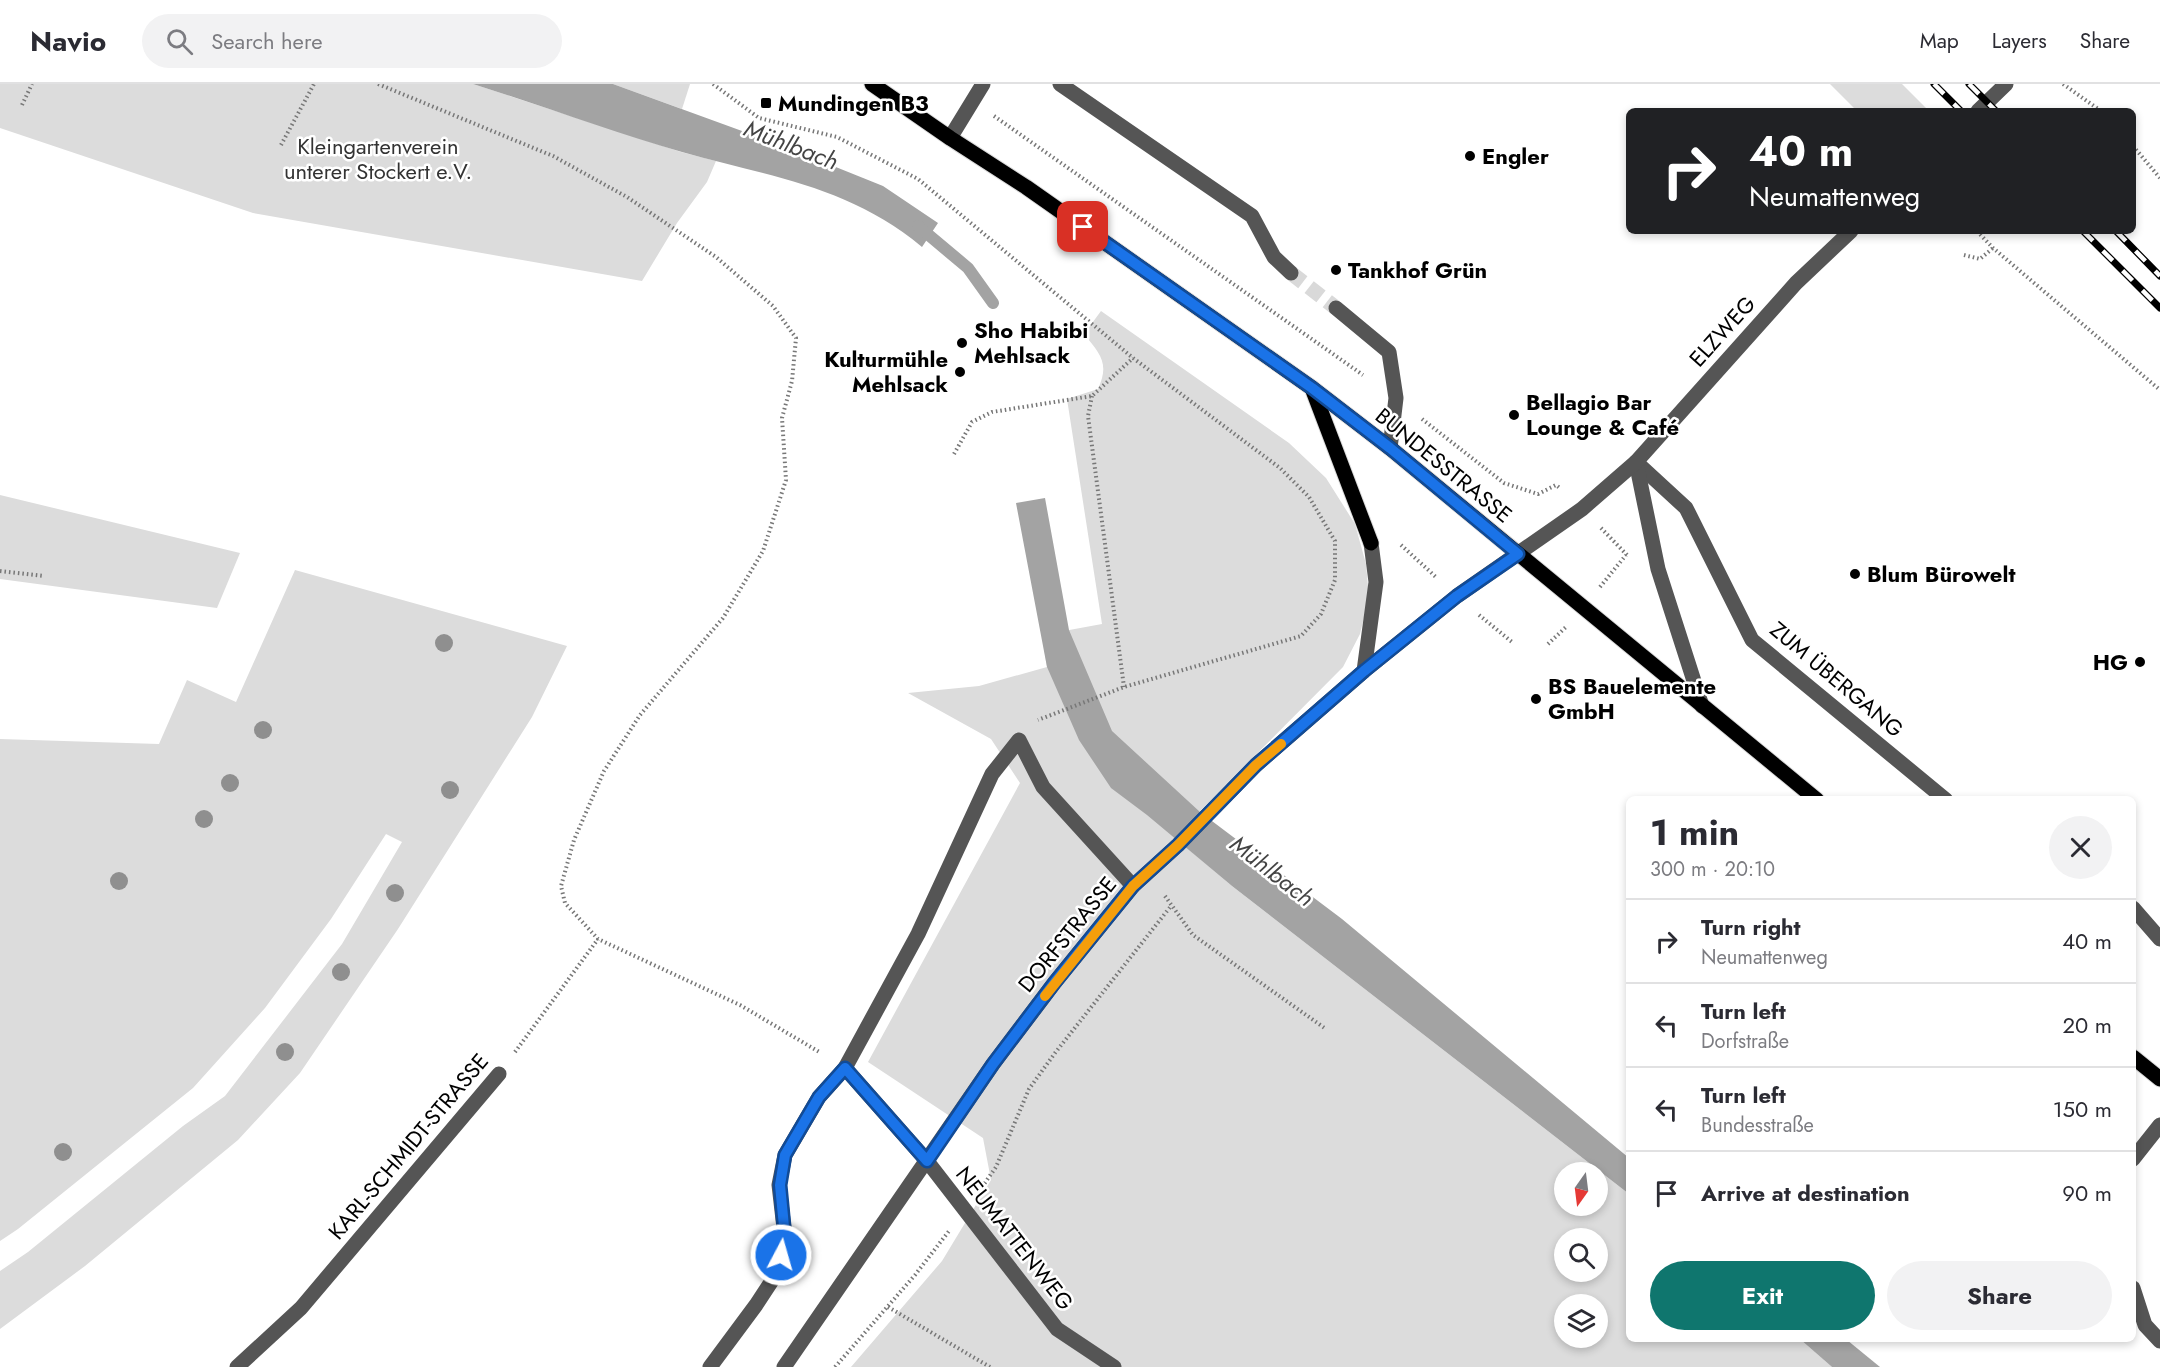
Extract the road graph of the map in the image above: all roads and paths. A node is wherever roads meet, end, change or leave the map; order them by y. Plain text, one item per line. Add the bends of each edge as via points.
1 (32, 84) edge
2 (314, 84) edge
3 (378, 84) edge
4 (713, 84) edge
5 (872, 84) edge
6 (984, 84) edge
7 (1060, 84) edge
8 (2006, 84) edge
9 (2063, 84) edge
10 (974, 102) junction
11 (22, 105) dead end
12 (1981, 108) edge
13 (2097, 108) edge
14 (950, 138) junction
15 (281, 145) dead end
16 (2136, 150) edge
17 (2160, 178) edge
18 (1848, 234) edge
19 (1980, 234) edge
20 (1993, 248) junction
21 (1964, 255) dead end
22 (1292, 273) tunnel mouth
23 (1336, 308) tunnel mouth
24 (1133, 358) junction
25 (1312, 388) junction
26 (2160, 390) edge
27 (1092, 396) junction
28 (1396, 398) junction
29 (1390, 448) junction
30 (954, 454) dead end
31 (1635, 462) junction
32 (1556, 485) dead end
33 (1582, 509) junction
34 (1398, 542) dead end
35 (1371, 543) joint
36 (1518, 554) junction
37 (1626, 555) dead end
38 (0, 571) edge
39 (44, 576) dead end
40 (1457, 596) junction
41 (1512, 642) dead end
42 (1364, 671) junction
43 (1124, 687) junction
44 (1702, 706) junction
45 (1056, 713) dead end
46 (1812, 796) edge
47 (1941, 796) edge
48 (1149, 873) junction
49 (1133, 886) junction
50 (1171, 906) junction
51 (2136, 911) edge
52 (598, 939) junction
53 (2160, 939) edge
54 (1326, 1029) dead end
55 (2136, 1060) edge
56 (845, 1068) junction
57 (499, 1074) joint
58 (2160, 1079) edge
59 (2160, 1125) edge
60 (2136, 1155) edge
61 (927, 1161) junction
62 (966, 1209) junction
63 (2136, 1297) edge
64 (888, 1307) junction
65 (2160, 1341) edge
66 (237, 1367) edge
67 (710, 1367) edge
68 (784, 1367) edge
69 (835, 1367) edge
70 (990, 1367) edge
71 (1114, 1367) edge

1 - 11 path
2 - 15 path
3 - 52 path via 553,156 627,197 716,257 773,306 796,338 792,381 782,418 786,480 763,551 723,618 639,715 604,771 574,840 561,886 565,903
4 - 24 path via 759,118 837,137 918,179
5 - 14 main road, BUNDESSTRASSE
6 - 10 street
7 - 22 street via 1252,216 1274,257
8 - 12 street
9 - 13 path
10 - 14 street
10 - 28 path
14 - 25 main road, BUNDESSTRASSE
16 - 17 path
18 - 31 street, ELZWEG via 1796,283
19 - 20 path
20 - 21 path via 1980,259
20 - 26 path
23 - 28 street via 1389,352
24 - 27 path
24 - 43 path via 1280,468 1309,497 1335,542 1335,580 1321,614 1301,636
25 - 29 main road, BUNDESSTRASSE
25 - 35 main road
27 - 30 path via 992,412 972,422
27 - 43 path via 1088,416
28 - 29 street
28 - 32 path via 1504,483 1538,494
29 - 36 main road, BUNDESSTRASSE
31 - 33 street, ELZWEG
31 - 44 street via 1658,569
31 - 47 street, ZUM ÜBERGANG via 1686,508 1752,640
33 - 36 street, ELZWEG
33 - 37 path
34 - 40 path
35 - 42 street via 1376,582
36 - 40 street, DORFSTRASSE
36 - 44 main road, BUNDESSTRASSE
38 - 39 path
40 - 41 path
40 - 42 street, DORFSTRASSE
42 - 48 street, DORFSTRASSE via 1256,765
43 - 45 path
44 - 46 main road, BUNDESSTRASSE
48 - 49 street, DORFSTRASSE
48 - 50 path
49 - 56 street via 1043,786 1019,740 992,774 918,934
49 - 61 street, DORFSTRASSE via 993,1064
50 - 54 path via 1193,935
50 - 62 path via 1029,1089 996,1167
51 - 53 street
52 - 56 path via 740,1005
52 - 57 path, KARL-SCHMIDT-STRASSE
55 - 58 main road
56 - 61 street, NEUMATTENWEG
56 - 67 street via 819,1097 785,1155 780,1185 785,1237 777,1273
57 - 66 street, KARL-SCHMIDT-STRASSE via 301,1308
59 - 60 street
61 - 62 street, NEUMATTENWEG
61 - 68 street, DORFSTRASSE
62 - 64 path
62 - 71 street, NEUMATTENWEG via 1057,1329
63 - 65 street via 2145,1325
64 - 69 path
64 - 70 path

